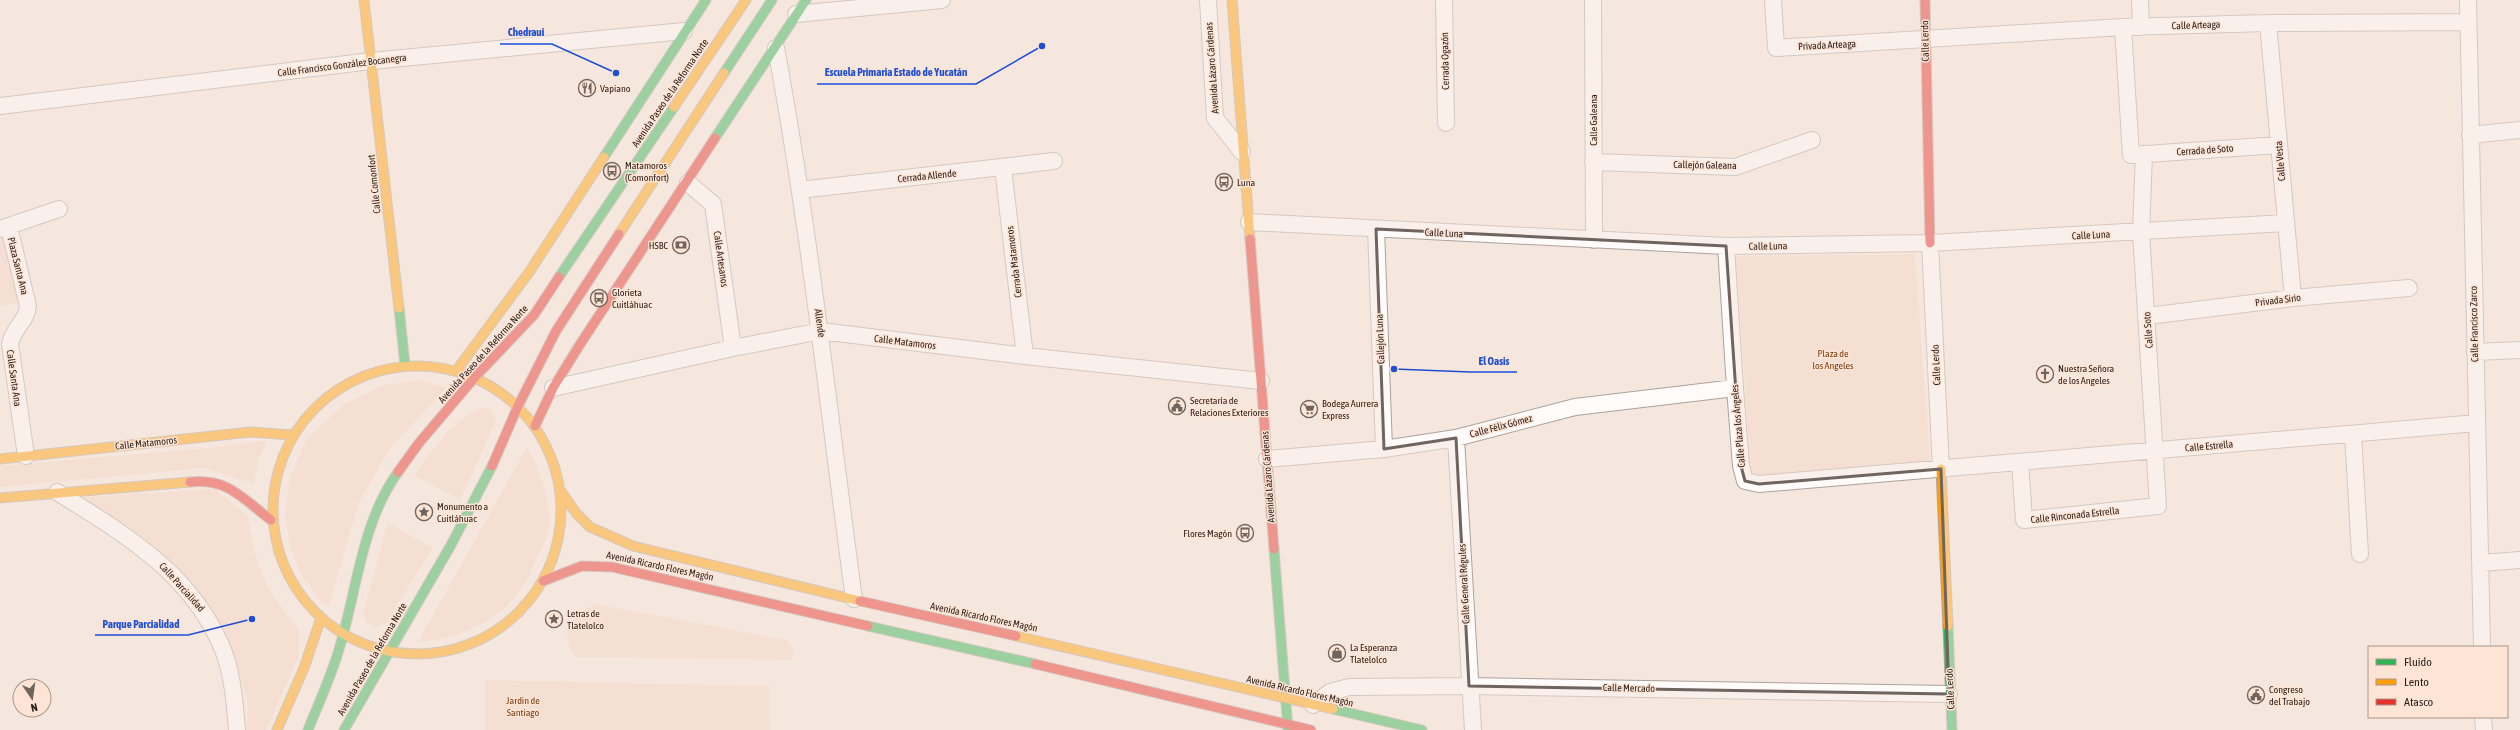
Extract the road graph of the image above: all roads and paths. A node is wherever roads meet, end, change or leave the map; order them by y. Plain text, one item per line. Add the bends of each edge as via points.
1 (364, 0) edge
2 (706, 0) edge
3 (746, 0) edge
4 (772, 0) edge
5 (806, 0) edge
6 (942, 0) edge
7 (1208, 0) edge
8 (1232, 0) edge
9 (1444, 0) edge
10 (1593, 0) edge
11 (1773, 0) edge
12 (1924, 0) edge
13 (2140, 0) edge
14 (2468, 0) edge
15 (796, 14) junction
16 (2468, 22) junction
17 (2268, 23) junction
18 (2123, 27) junction
19 (2142, 27) junction
20 (684, 31) junction
21 (1925, 39) junction
22 (776, 48) junction
23 (371, 61) junction
24 (0, 106) edge
25 (1446, 123) dead end
26 (2520, 130) edge
27 (2470, 135) junction
28 (1812, 140) dead end
29 (2279, 145) junction
30 (1242, 152) junction
31 (2138, 154) junction
32 (1054, 161) dead end
33 (1593, 162) junction
34 (1003, 168) junction
35 (688, 183) junction
36 (800, 190) junction
37 (59, 209) dead end
38 (1249, 222) junction
39 (2286, 224) junction
40 (4, 228) edge
41 (1376, 229) junction
42 (2141, 232) junction
43 (1594, 240) junction
44 (1930, 243) junction
45 (1726, 246) junction
46 (2409, 288) dead end
47 (2293, 298) junction
48 (28, 306) joint
49 (2148, 316) junction
50 (821, 331) junction
51 (733, 348) junction
52 (2520, 350) edge
53 (2475, 352) junction
54 (1025, 356) junction
55 (405, 365) junction
56 (456, 371) junction
57 (475, 377) junction
58 (1261, 381) junction
59 (553, 388) junction
60 (1735, 388) junction
61 (518, 406) junction
62 (2477, 423) junction
63 (535, 426) junction
64 (2353, 434) junction
65 (292, 435) junction
66 (1456, 438) junction
67 (1384, 449) junction
68 (2156, 451) junction
69 (26, 456) junction
70 (0, 459) edge
71 (1267, 459) junction
72 (2020, 463) junction
73 (1941, 469) junction
74 (561, 491) junction
75 (57, 492) junction
76 (0, 498) edge
77 (2158, 506) joint
78 (271, 520) junction
79 (2360, 554) dead end
80 (2520, 560) edge
81 (2482, 563) junction
82 (543, 581) junction
83 (854, 599) junction
84 (321, 618) junction
85 (343, 634) junction
86 (2482, 646) edge
87 (389, 652) junction
88 (1469, 686) junction
89 (1950, 694) junction
90 (1286, 699) junction
91 (1313, 705) junction
92 (2483, 718) edge
93 (1288, 728) edge
94 (237, 730) edge
95 (277, 730) edge
96 (308, 730) edge
97 (344, 730) edge
98 (1311, 730) edge
99 (1422, 730) edge
100 (1473, 730) edge
101 (1952, 730) edge
102 (2484, 730) edge

1 - 23 main road, Calle Comonfort
2 - 20 main road, Avenida Paseo de la Reforma Norte
3 - 57 main road, Avenida Paseo de la Reforma Norte via 534,315
4 - 61 main road, Avenida Paseo de la Reforma Norte via 556,331
5 - 15 main road
6 - 15 street
7 - 30 street, Avenida Lázaro Cárdenas via 1215,118
8 - 30 main road, Avenida Lázaro Cárdenas
9 - 25 street, Cerrada Ogazón
10 - 33 street, Calle Galeana
11 - 21 street, Privada Arteaga via 1776,48
12 - 21 main road, Calle Lerdo
13 - 19 street
14 - 16 street, Calle Francisco Zarco
15 - 22 main road
16 - 17 street, Calle Arteaga
16 - 27 street, Calle Francisco Zarco
17 - 19 street, Calle Arteaga
17 - 29 street, Calle Vesta
18 - 19 street, Calle Arteaga
18 - 21 street, Calle Arteaga
18 - 31 street, Calle Soto
20 - 23 street, Calle Francisco González Bocanegra
20 - 56 main road, Avenida Paseo de la Reforma Norte via 530,271
21 - 44 main road, Calle Lerdo
22 - 35 main road
22 - 36 street, Allende
23 - 24 street, Calle Francisco González Bocanegra
23 - 55 main road, Calle Comonfort
26 - 27 street
27 - 53 street, Calle Francisco Zarco
28 - 33 street, Callejón Galeana via 1735,167
29 - 31 street, Cerrada de Soto
29 - 39 street, Calle Vesta
30 - 38 main road, Avenida Lázaro Cárdenas
31 - 42 street, Calle Soto
32 - 34 street, Cerrada Allende
33 - 43 street, Calle Galeana
34 - 36 street, Cerrada Allende
34 - 54 street, Cerrada Matamoros
35 - 51 street, Calle Artesanos via 713,204
35 - 59 main road
36 - 50 street, Allende
37 - 40 street
38 - 41 street, Calle Luna
38 - 58 main road, Avenida Lázaro Cárdenas
39 - 42 street, Calle Luna
39 - 47 street, Calle Vesta
40 - 48 street, Plaza Santa Ana
41 - 43 street, Calle Luna
41 - 67 street, Callejón Luna
42 - 44 street, Calle Luna
42 - 49 street, Calle Soto
43 - 45 street, Calle Luna
44 - 45 street, Calle Luna
44 - 73 street, Calle Lerdo
45 - 60 street, Calle Plaza los Ángeles
46 - 47 street, Privada Sirio
47 - 49 street, Privada Sirio
48 - 69 street, Calle Santa Ana via 25,317 14,330 10,344
49 - 68 street, Calle Soto
50 - 51 street, Calle Matamoros
50 - 54 street, Calle Matamoros
50 - 83 street, Allende
51 - 59 street, Calle Matamoros
52 - 53 street
53 - 62 street, Calle Francisco Zarco
54 - 58 street, Calle Matamoros
55 - 56 main road via 433,366
55 - 65 main road via 358,377 321,401
56 - 57 main road
57 - 61 main road via 499,390
57 - 85 main road, Avenida Paseo de la Reforma Norte via 419,443 385,490 364,548
58 - 71 main road, Avenida Lázaro Cárdenas
59 - 63 main road
60 - 66 street, Calle Félix Gómez via 1575,407
60 - 73 street, Calle Plaza los Ángeles via 1741,466 1745,481 1759,484
61 - 63 main road
61 - 87 main road, Avenida Paseo de la Reforma Norte via 496,459
62 - 64 street, Calle Estrella
62 - 81 street, Calle Francisco Zarco
63 - 74 main road via 550,452
64 - 68 street, Calle Estrella
64 - 79 street
65 - 69 main road, Calle Matamoros via 250,432
65 - 78 main road via 275,476
66 - 67 street, Calle Félix Gómez
66 - 88 street, Calle General Régules
67 - 71 street, Calle Félix Gómez
68 - 72 street, Calle Estrella
68 - 77 street, Calle Soto
69 - 70 main road, Calle Matamoros
71 - 90 main road, Avenida Lázaro Cárdenas
72 - 73 street, Calle Estrella
72 - 77 street, Calle Rinconada Estrella via 2024,520
73 - 89 main road, Calle Lerdo
74 - 82 main road via 559,537 553,560
74 - 83 main road, Avenida Ricardo Flores Magón via 575,514 588,526 633,546
75 - 76 main road
75 - 78 main road via 207,480 226,484
75 - 94 street, Calle Parcialidad via 119,531 164,565 206,614 225,656 232,683
78 - 84 main road via 278,555 293,587
80 - 81 street
81 - 86 street, Calle Francisco Zarco
82 - 87 main road via 524,606 501,627 474,642 443,652
82 - 93 main road, Avenida Ricardo Flores Magón via 571,567 599,565 625,569 1060,670
83 - 90 main road, Avenida Ricardo Flores Magón
84 - 85 main road
84 - 95 main road via 304,668
85 - 87 main road
85 - 96 main road, Avenida Paseo de la Reforma Norte via 329,679
87 - 97 main road, Avenida Paseo de la Reforma Norte
88 - 89 street, Calle Mercado
88 - 91 street, Calle Mercado via 1349,687 1330,692
88 - 100 street, Calle General Régules
89 - 101 main road, Calle Lerdo
90 - 91 main road, Avenida Ricardo Flores Magón
90 - 93 main road, Avenida Lázaro Cárdenas
91 - 99 main road, Avenida Ricardo Flores Magón
92 - 102 street
93 - 98 main road, Avenida Ricardo Flores Magón

